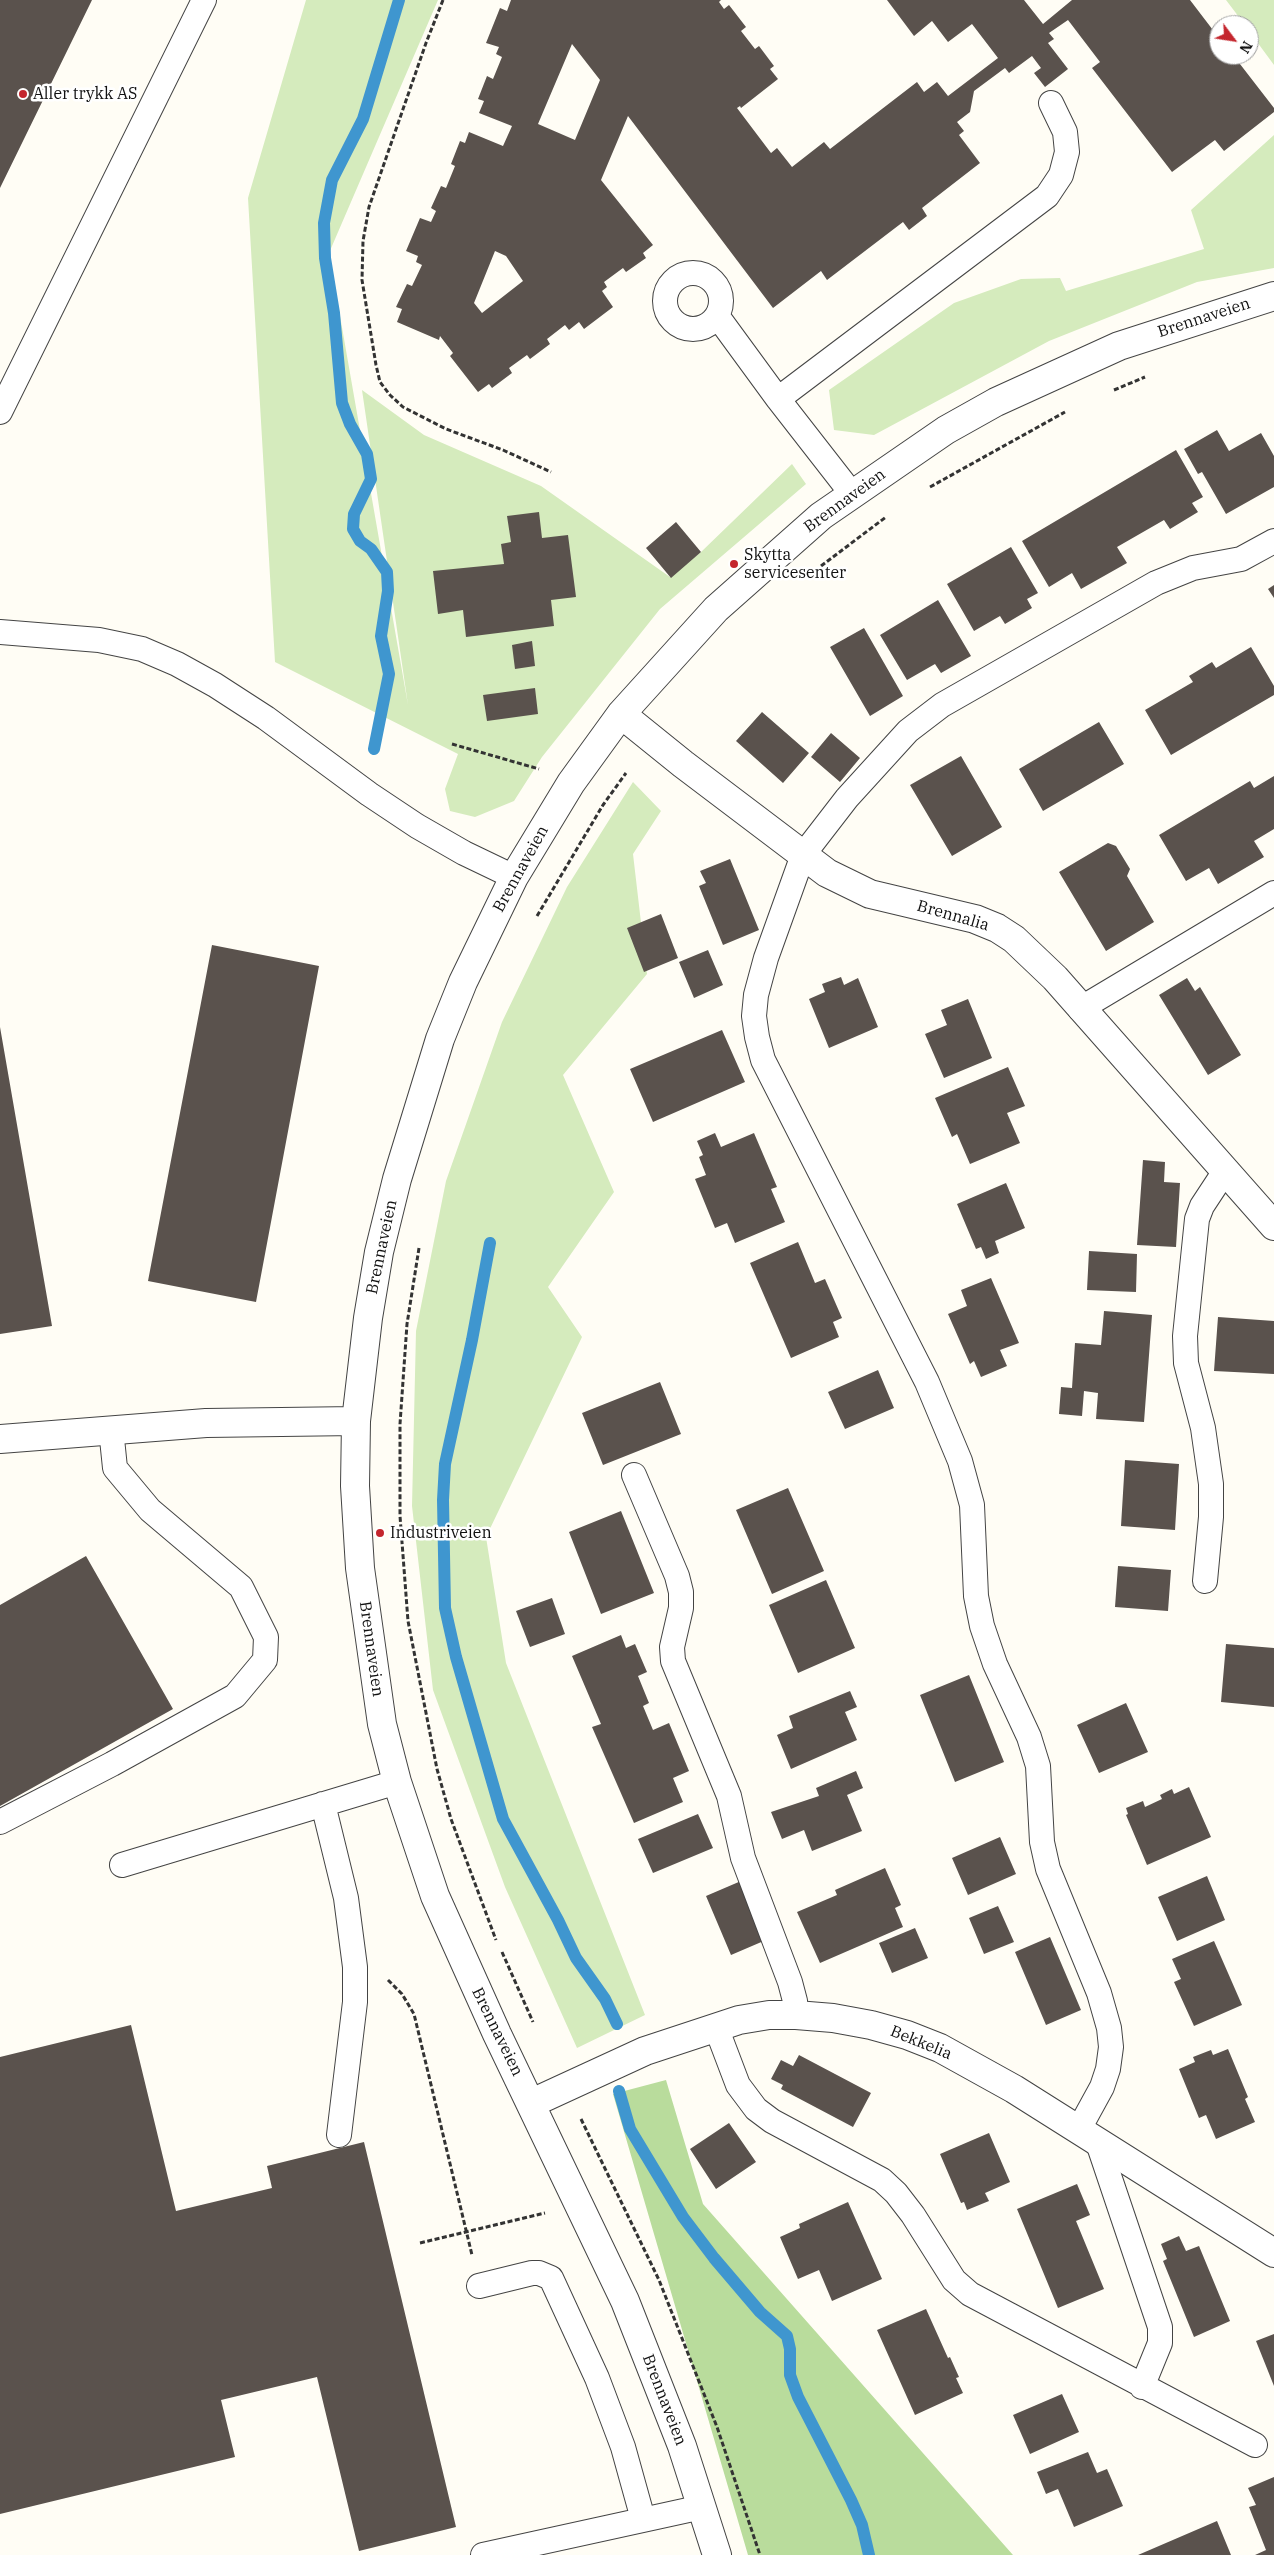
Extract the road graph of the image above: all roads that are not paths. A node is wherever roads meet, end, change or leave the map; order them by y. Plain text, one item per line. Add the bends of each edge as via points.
1 (204, 0) edge
2 (1051, 104) dead end
3 (1274, 296) edge
4 (718, 317) dead end
5 (778, 399) junction
6 (0, 412) edge
7 (852, 494) junction
8 (1274, 541) edge
9 (0, 632) edge
10 (621, 714) junction
11 (803, 855) junction
12 (514, 877) junction
13 (1274, 893) edge
14 (1080, 1009) junction
15 (1225, 1171) junction
16 (1274, 1226) edge
17 (356, 1421) junction
18 (112, 1429) junction
19 (0, 1439) edge
20 (634, 1475) dead end
21 (1205, 1581) dead end
22 (397, 1782) junction
23 (323, 1804) junction
24 (0, 1822) edge
25 (122, 1865) dead end
26 (796, 2015) junction
27 (716, 2027) junction
28 (532, 2103) junction
29 (1088, 2134) junction
30 (339, 2135) dead end
31 (1274, 2253) edge
32 (479, 2286) road end
33 (1142, 2387) junction
34 (1254, 2445) dead end
35 (702, 2507) junction
36 (643, 2519) junction
37 (482, 2555) edge
38 (717, 2555) edge

1 - 6 lane
2 - 5 lane via 1065,132 1067,152 1061,176 1047,196
3 - 7 street, Brennaveien via 1119,346 1052,375 946,430
4 - 5 lane
5 - 7 lane
7 - 10 street, Brennaveien via 821,516 716,610
8 - 11 lane via 1241,559 1193,568 1156,583 942,705 908,731 874,766
9 - 12 lane via 98,640 142,649 177,664 266,718 417,826
10 - 11 street, Brennalia
10 - 12 street, Brennaveien via 571,783
11 - 14 street, Brennalia via 827,873 870,894 951,912 997,928 1034,957
11 - 29 lane via 756,995 756,1037 763,1060 927,1382 960,1461 972,1505 976,1596 982,1626 995,1664 1029,1737 1038,1766 1042,1842 1048,1870 1100,1993 1109,2028 1108,2069
12 - 17 street, Brennaveien via 463,982 416,1110 379,1252
13 - 14 lane
14 - 15 street, Brennalia
15 - 16 street, Brennalia
15 - 21 lane via 1197,1219 1185,1336 1187,1370 1203,1428 1211,1484
17 - 18 street via 206,1423
17 - 22 street, Brennaveien via 355,1486 360,1568 382,1724
18 - 19 street
18 - 24 lane via 115,1468 150,1510 241,1586 266,1637 265,1660 235,1696
20 - 26 lane via 681,1592 681,1608 672,1647 673,1661 729,1796 743,1858 790,1982
22 - 23 lane
22 - 28 street, Brennaveien via 435,1896
23 - 25 lane
23 - 30 lane via 346,1898 355,1967 355,2002
26 - 27 street, Bekkelia via 759,2017
26 - 29 street, Bekkelia via 832,2018 907,2035 940,2048
27 - 28 street, Bekkelia via 645,2051
27 - 33 lane via 738,2085 756,2109 772,2121 882,2180 913,2215 954,2280 970,2294
28 - 35 street, Brennaveien via 660,2385
29 - 31 street, Bekkelia
29 - 33 lane via 1160,2326 1160,2343
32 - 36 lane via 532,2273 551,2278 598,2378 623,2447
33 - 34 lane
35 - 36 lane
35 - 38 street, Brennaveien
36 - 37 lane

